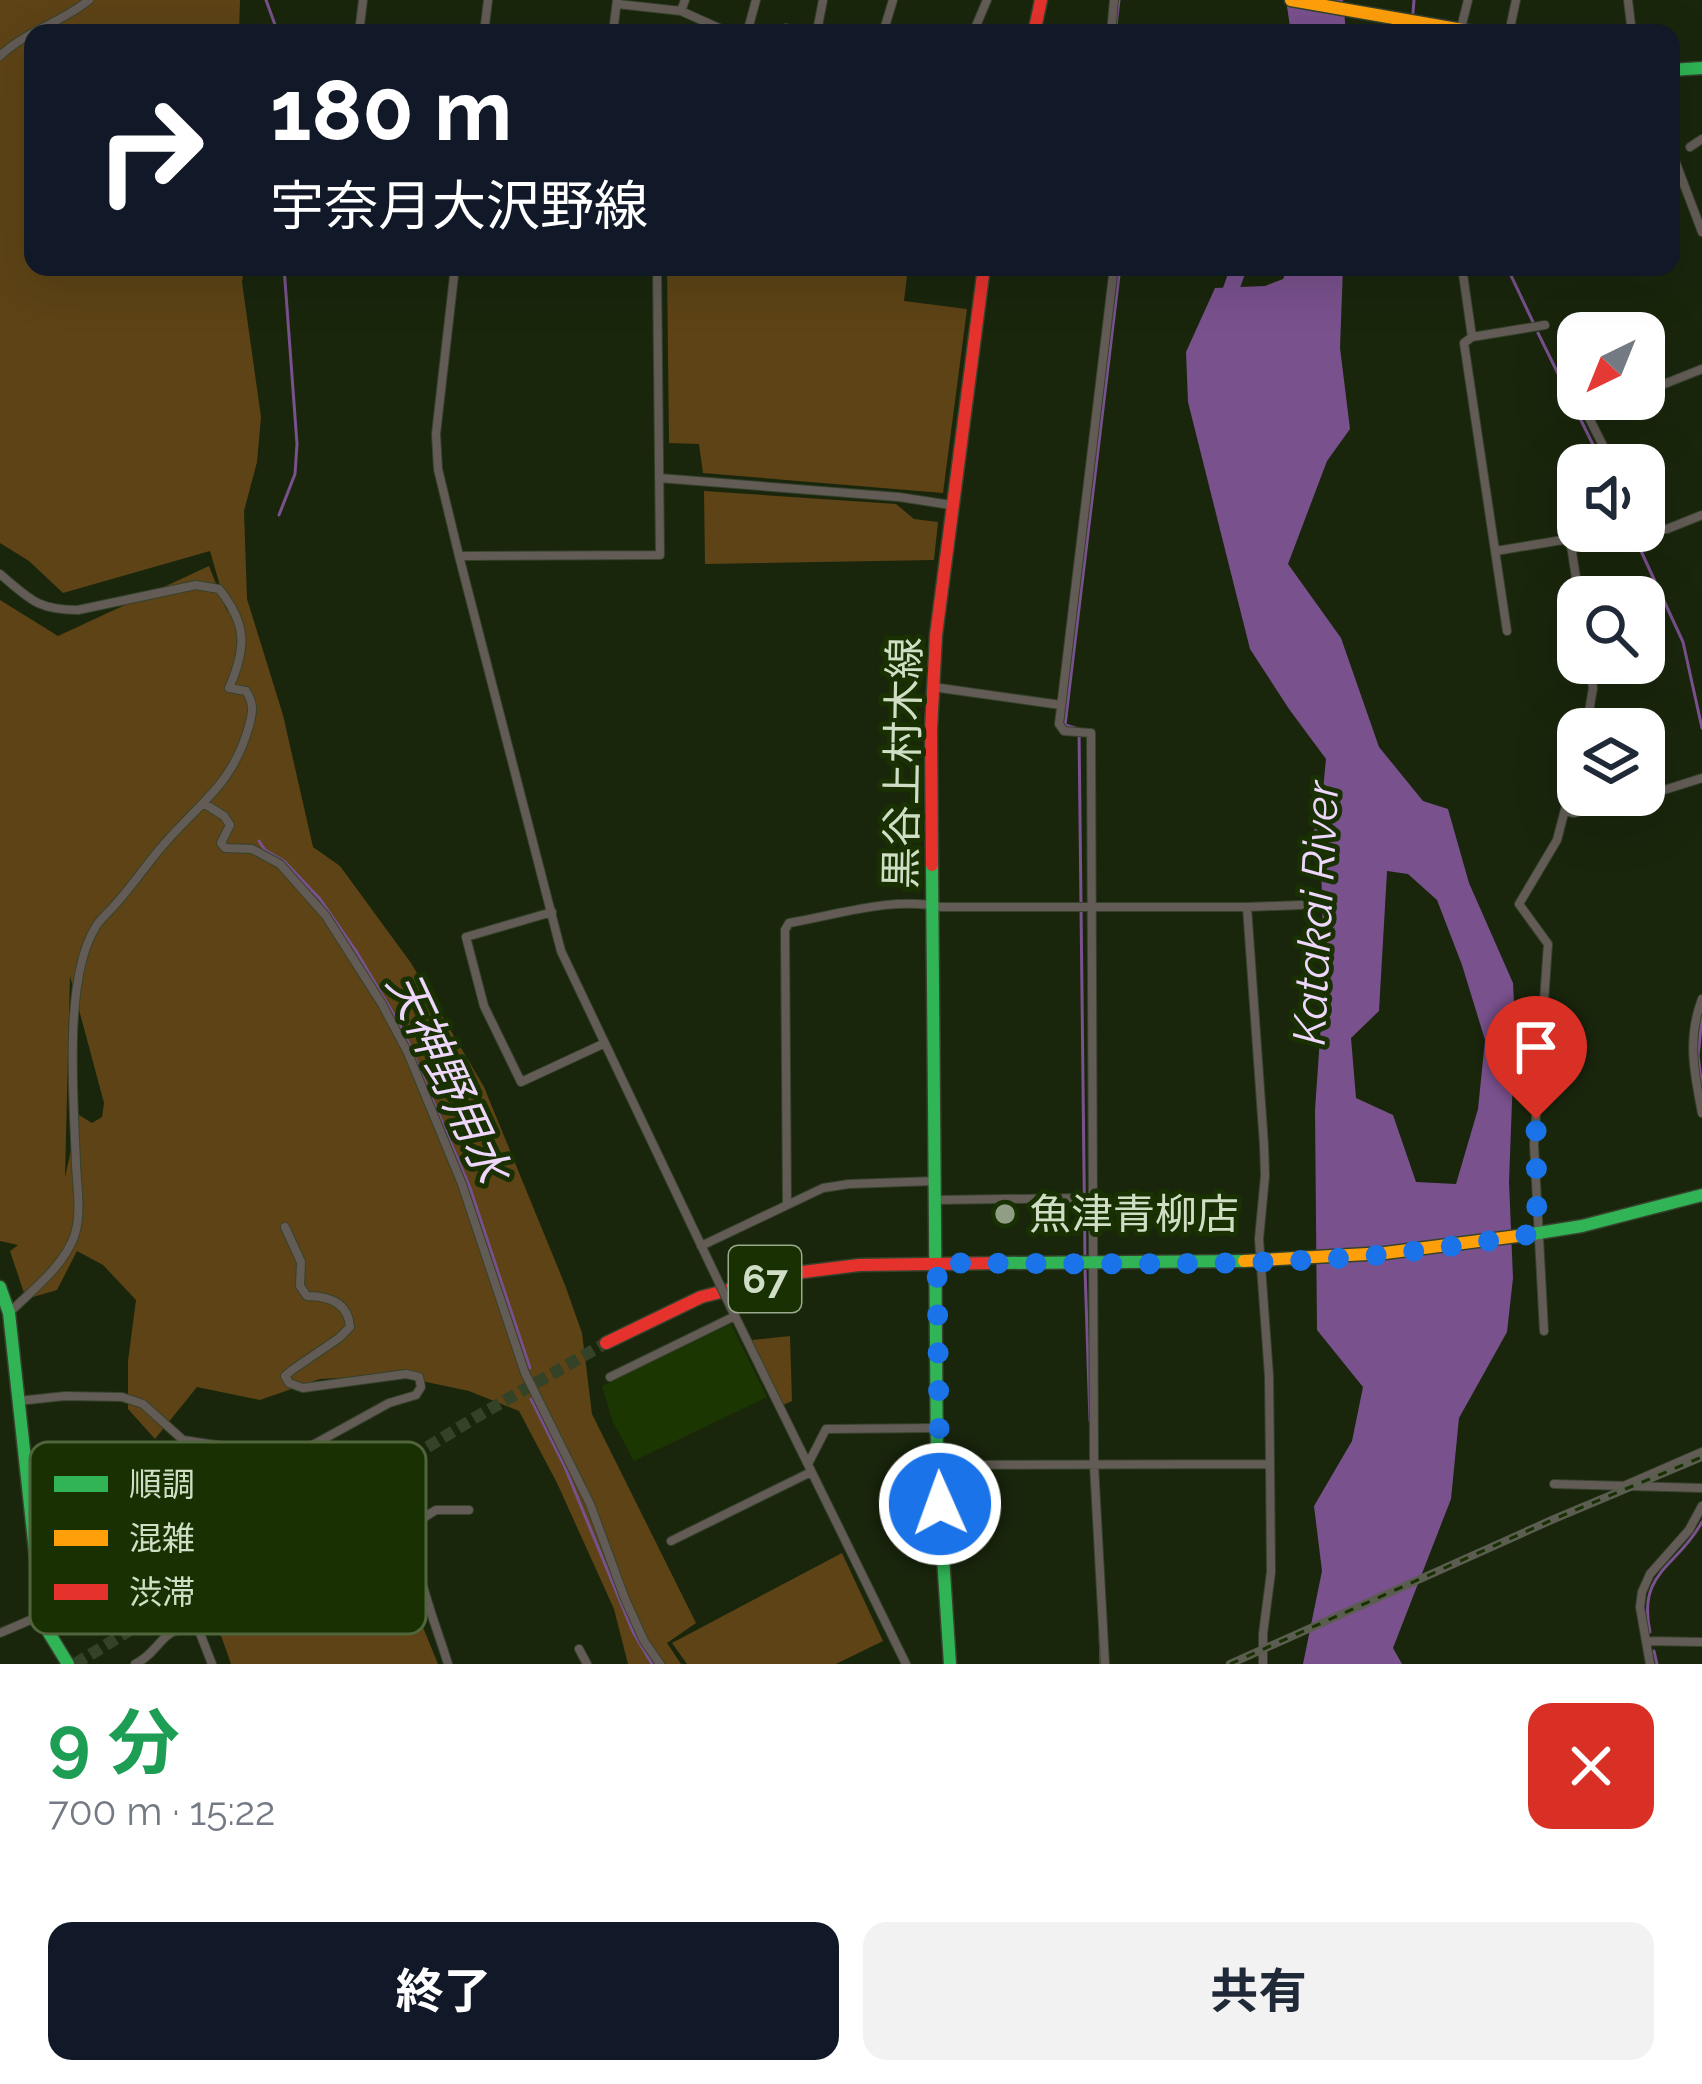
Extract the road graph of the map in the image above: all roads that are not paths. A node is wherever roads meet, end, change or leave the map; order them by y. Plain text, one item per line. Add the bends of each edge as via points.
1 (88, 0) edge
2 (685, 0) edge
3 (1292, 0) edge
4 (617, 2) edge
5 (681, 11) junction
6 (50, 24) edge
7 (710, 24) edge
8 (1426, 24) edge
9 (24, 37) edge
10 (0, 56) edge
11 (1702, 139) edge
12 (1690, 148) dead end
13 (1680, 174) edge
14 (1702, 232) edge
15 (454, 276) edge
16 (657, 276) edge
17 (982, 276) edge
18 (1113, 276) edge
19 (1463, 276) edge
20 (1545, 325) dead end
21 (1472, 337) junction
22 (1702, 369) edge
23 (1665, 384) edge
24 (659, 478) junction
25 (951, 505) junction
26 (1702, 515) edge
27 (1665, 529) edge
28 (1557, 541) edge
29 (1496, 551) junction
30 (459, 556) junction
31 (0, 574) edge
32 (1507, 631) dead end
33 (933, 687) junction
34 (1061, 705) junction
35 (1702, 778) edge
36 (1665, 790) edge
37 (205, 803) junction
38 (1564, 816) edge
39 (933, 905) junction
40 (1301, 905) dead end
41 (1090, 907) junction
42 (1247, 907) junction
43 (552, 912) junction
44 (1702, 999) edge
45 (605, 1043) junction
46 (1702, 1113) edge
47 (935, 1180) junction
48 (1702, 1195) edge
49 (1081, 1198) dead end
50 (936, 1200) junction
51 (788, 1205) junction
52 (285, 1227) dead end
53 (1532, 1234) junction
54 (701, 1246) junction
55 (937, 1263) junction
56 (1091, 1264) junction
57 (0, 1287) edge
58 (9, 1313) junction
59 (734, 1314) junction
60 (1544, 1331) dead end
61 (605, 1343) tunnel mouth
62 (610, 1377) dead end
63 (18, 1401) junction
64 (938, 1427) junction
65 (197, 1442) edge
66 (318, 1442) edge
67 (1702, 1452) edge
68 (1270, 1463) junction
69 (938, 1465) junction
70 (1094, 1465) junction
71 (810, 1468) junction
72 (1554, 1484) dead end
73 (1623, 1486) junction
74 (1702, 1488) edge
75 (1702, 1505) edge
76 (30, 1509) edge
77 (469, 1510) dead end
78 (426, 1516) edge
79 (671, 1540) dead end
80 (426, 1594) edge
81 (30, 1622) edge
82 (0, 1633) edge
83 (51, 1634) edge
84 (169, 1634) edge
85 (201, 1634) edge
86 (1646, 1641) junction
87 (1702, 1642) edge
88 (579, 1649) dead end
89 (68, 1664) edge
90 (135, 1664) edge
91 (212, 1664) edge
92 (448, 1664) edge
93 (587, 1664) edge
94 (660, 1664) edge
95 (906, 1664) edge
96 (950, 1664) edge
97 (1105, 1664) edge
98 (1263, 1664) edge
99 (1650, 1664) edge

1 - 6 street
2 - 5 street
3 - 8 main road
4 - 5 street
5 - 7 street
9 - 10 street
11 - 12 street
13 - 14 street
15 - 30 street via 436,434
16 - 24 street
17 - 25 main road, 黒谷上村木線
18 - 34 street
19 - 21 street
20 - 21 street
21 - 29 street via 1463,343
22 - 23 street
24 - 25 street
24 - 30 street via 660,555
25 - 33 main road, 黒谷上村木線
26 - 27 street
28 - 29 street
29 - 32 street
30 - 43 street
31 - 37 street via 40,606 60,610 196,585 219,589 243,630 229,688 247,691 252,715 226,780
33 - 34 street
33 - 39 main road, 黒谷上村木線
34 - 41 street via 1064,731 1090,733
35 - 36 street
37 - 58 street via 95,926 86,948 75,1017 79,1220 59,1263
37 - 94 street via 230,825 221,838 225,848 262,852 306,891 391,1021 469,1202 525,1373
38 - 53 street via 1519,904 1548,944
39 - 41 street
39 - 47 main road, 黒谷上村木線
39 - 51 street via 789,922 785,930
40 - 42 street
41 - 42 street
41 - 56 street
42 - 68 street via 1264,1145 1259,1239
43 - 45 street via 561,951
43 - 45 street via 466,937 484,1006 521,1082
44 - 46 street via 1692,1043
45 - 54 street
47 - 50 main road, 黒谷上村木線
47 - 51 street via 823,1188
48 - 53 main road, 67
49 - 50 street
50 - 55 main road, 黒谷上村木線
51 - 54 street
52 - 66 street via 301,1262 300,1286 307,1296 338,1303 350,1327 292,1370 289,1383 303,1388 406,1374 419,1377 421,1387
53 - 56 main road, 67, bridge via 1342,1258
53 - 60 street
54 - 59 street, bridge
55 - 56 main road, 67
55 - 61 main road, 67 via 773,1277 700,1297
55 - 64 main road, 黒谷上村木線
56 - 70 street
57 - 58 main road
58 - 63 main road
59 - 62 street
59 - 71 street
63 - 65 street via 122,1397
63 - 76 main road
64 - 69 main road, 黒谷上村木線
64 - 71 street via 826,1429
67 - 73 street
68 - 70 street
68 - 98 street
69 - 70 street
69 - 96 main road, 黒谷上村木線
70 - 97 street
71 - 79 street
71 - 95 street
72 - 73 street
73 - 74 street
75 - 86 street via 1642,1592
77 - 78 street
80 - 92 street
81 - 82 street
83 - 89 main road
84 - 90 street
85 - 91 street
86 - 87 street
86 - 99 street
88 - 93 street

